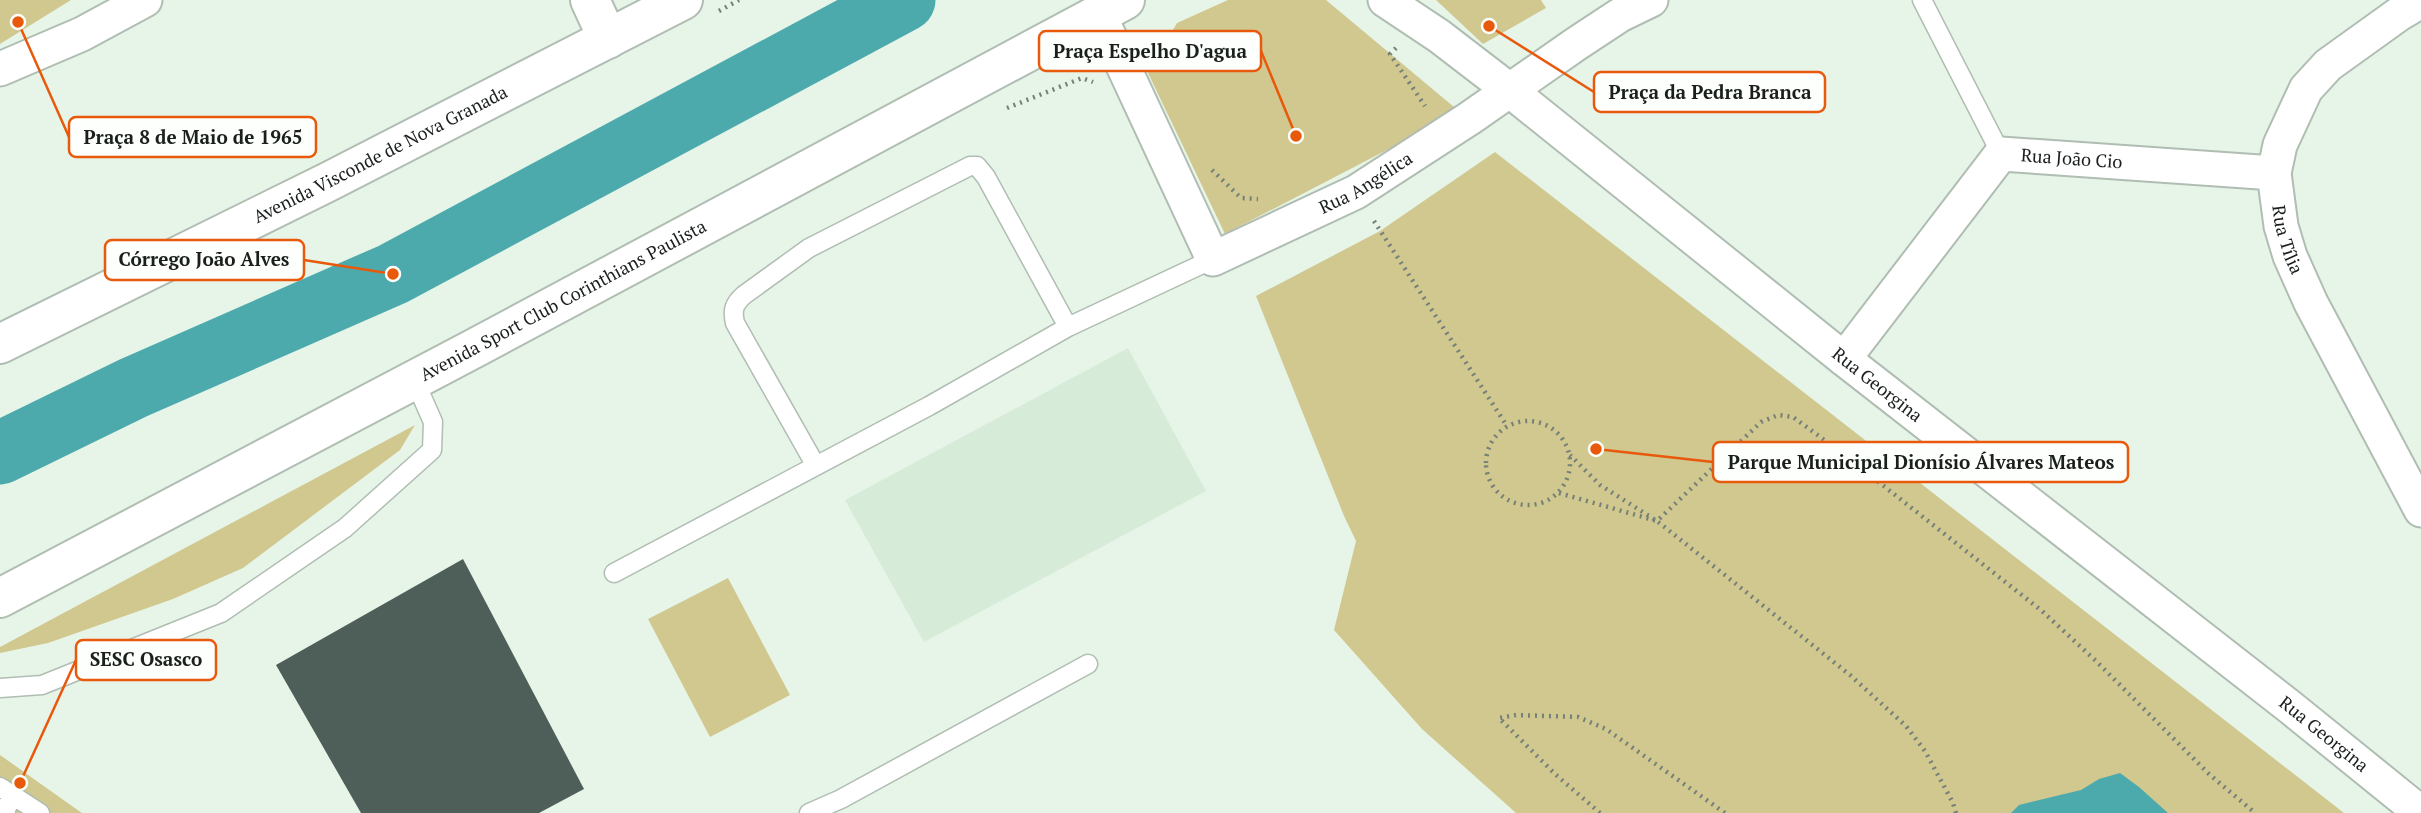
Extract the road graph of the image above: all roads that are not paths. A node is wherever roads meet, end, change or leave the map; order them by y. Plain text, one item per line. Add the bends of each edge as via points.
1 (145, 0) edge
2 (590, 0) edge
3 (683, 0) edge
4 (1651, 0) edge
5 (1922, 0) edge
6 (2421, 1) edge
7 (1392, 3) edge
8 (1112, 7) edge
9 (1615, 8) edge
10 (608, 39) junction
11 (0, 68) edge
12 (1508, 89) junction
13 (2001, 154) junction
14 (2274, 173) junction
15 (1213, 259) junction
16 (1068, 327) junction
17 (0, 344) edge
18 (1844, 359) junction
19 (414, 379) junction
20 (816, 466) junction
21 (2421, 510) edge
22 (614, 573) dead end
23 (0, 598) edge
24 (1088, 664) dead end
25 (0, 688) edge
26 (6, 790) edge
27 (5, 813) edge
28 (40, 813) edge
29 (809, 813) edge
30 (2421, 813) edge

1 - 11 street via 82,34
2 - 10 main road
3 - 10 main road, Avenida Visconde de Nova Granada
4 - 9 street, Rua Angélica
5 - 13 lane
6 - 14 street, Rua Tília via 2328,65 2306,89 2280,145
7 - 12 street, Rua Georgina
8 - 15 street
8 - 19 main road, Avenida Sport Club Corinthians Paulista
9 - 12 street, Rua Angélica
10 - 17 main road, Avenida Visconde de Nova Granada
12 - 15 street, Rua Angélica via 1356,192
12 - 18 street, Rua Georgina
13 - 14 street, Rua João Cio
13 - 18 street, Rua João Cio
14 - 21 street, Rua Tília via 2290,256
15 - 16 lane
16 - 20 lane
16 - 20 lane via 976,166 809,248 744,295 733,312
18 - 30 street, Rua Georgina
19 - 23 main road, Avenida Sport Club Corinthians Paulista
19 - 25 lane via 433,422 432,450 345,528 221,613 42,685
20 - 22 lane
24 - 29 lane
26 - 27 lane
26 - 28 lane

